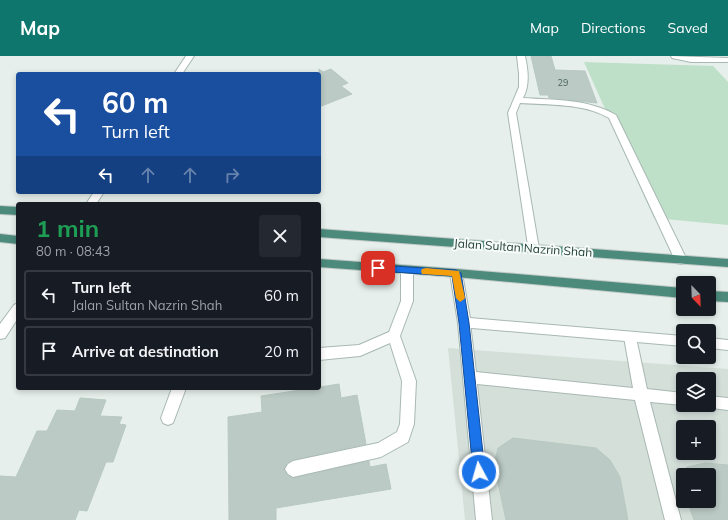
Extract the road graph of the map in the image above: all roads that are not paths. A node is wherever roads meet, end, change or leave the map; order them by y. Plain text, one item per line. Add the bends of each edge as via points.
1 (190, 56) edge
2 (522, 56) edge
3 (675, 56) edge
4 (728, 60) edge
5 (179, 72) edge
6 (517, 100) junction
7 (0, 210) edge
8 (16, 211) edge
9 (321, 233) edge
10 (0, 238) edge
11 (16, 240) edge
12 (533, 249) junction
13 (681, 260) junction
14 (321, 263) edge
15 (728, 263) edge
16 (407, 270) junction
17 (456, 273) junction
18 (676, 293) edge
19 (716, 297) edge
20 (728, 298) edge
21 (16, 311) edge
22 (464, 323) junction
23 (0, 334) edge
24 (394, 336) junction
25 (630, 337) junction
26 (676, 340) edge
27 (716, 344) edge
28 (728, 345) edge
29 (321, 354) edge
30 (469, 377) junction
31 (178, 390) edge
32 (641, 395) junction
33 (676, 399) edge
34 (716, 403) edge
35 (728, 404) edge
36 (168, 418) dead end
37 (293, 469) dead end
38 (484, 520) edge
39 (673, 520) edge

1 - 5 street
2 - 6 street via 523,88
3 - 4 street via 691,60
6 - 12 street via 512,113
6 - 13 street via 593,108 608,112 613,117
7 - 8 highway
9 - 12 highway, Jalan Sultan Nazrin Shah
10 - 11 highway
12 - 13 highway, Jalan Sultan Nazrin Shah
13 - 15 highway, Jalan Sultan Nazrin Shah
14 - 16 highway
16 - 17 highway
16 - 24 street via 407,301
17 - 18 highway
17 - 22 street
19 - 20 highway
21 - 23 street
22 - 25 street
22 - 30 street
24 - 29 street via 360,350
24 - 37 street via 409,381 407,424 403,437 382,450
25 - 26 street
25 - 32 street
27 - 28 street
30 - 32 street
30 - 38 street
31 - 36 street
32 - 33 street
32 - 39 street
34 - 35 street

